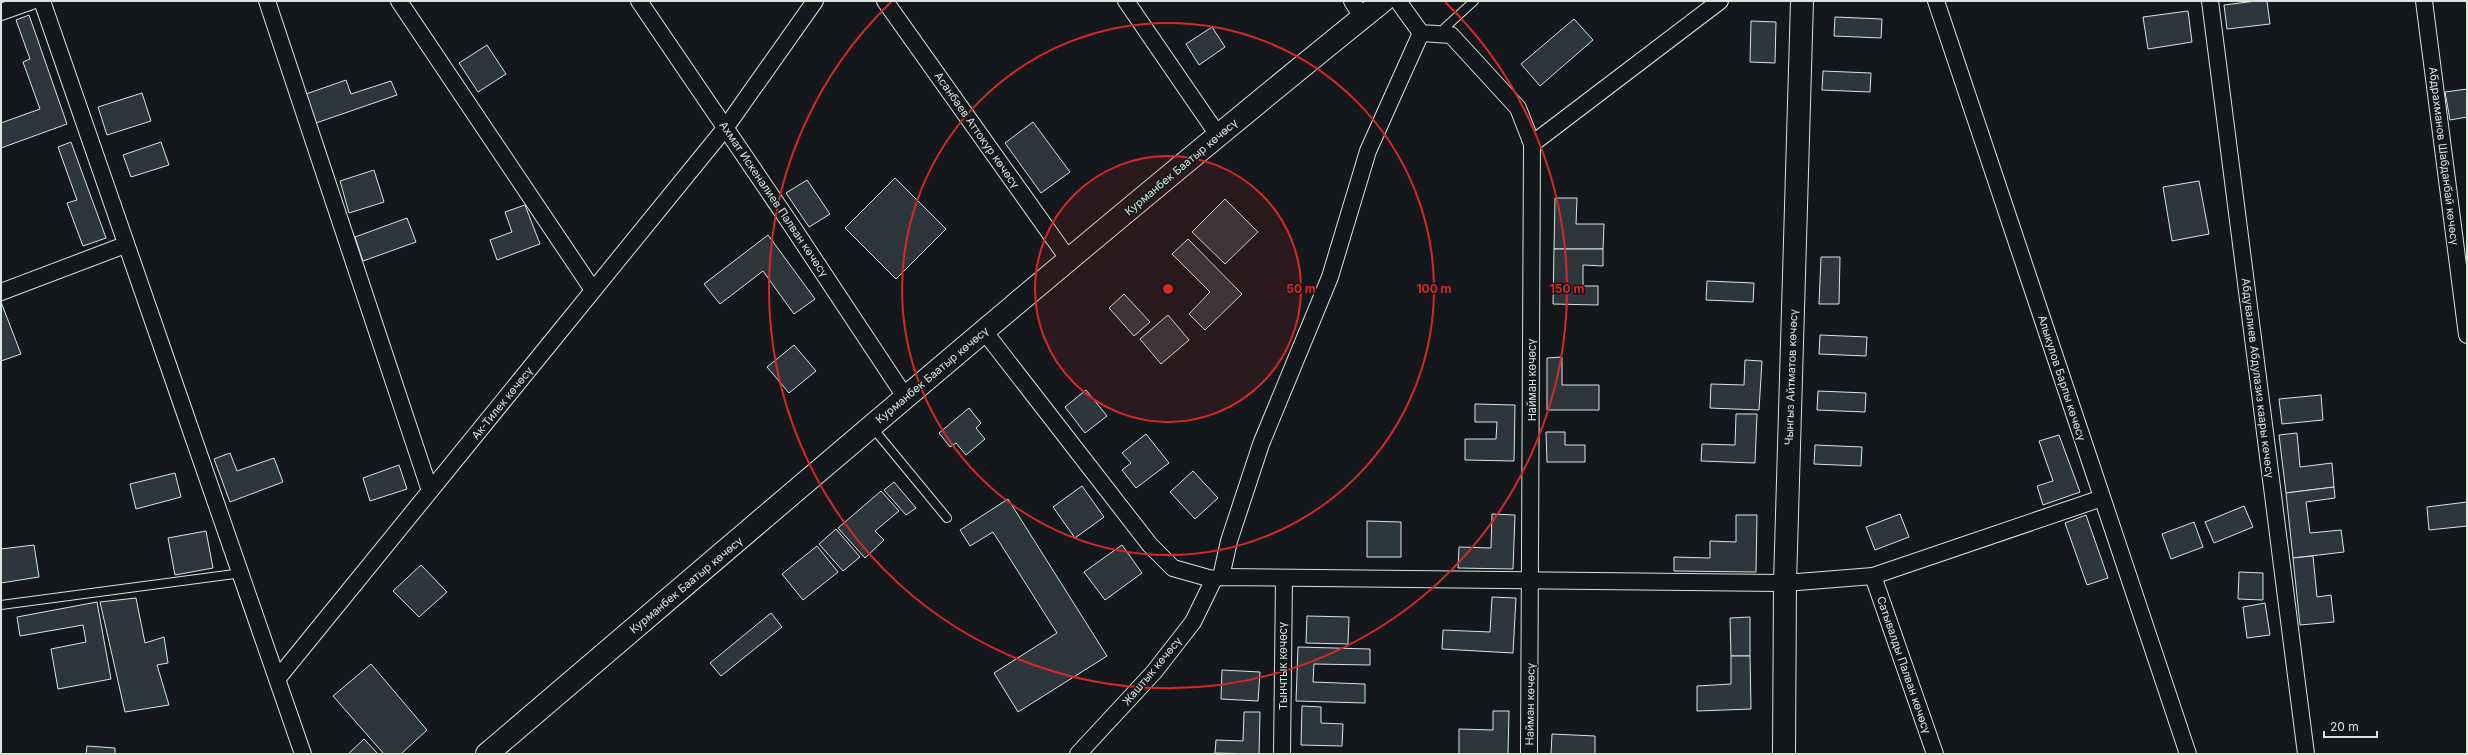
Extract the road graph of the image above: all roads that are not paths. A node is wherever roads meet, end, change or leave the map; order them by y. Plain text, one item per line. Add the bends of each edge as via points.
1 (32, 1) edge
2 (42, 1) edge
3 (267, 1) edge
4 (398, 1) edge
5 (639, 1) edge
6 (815, 1) edge
7 (885, 1) edge
8 (1126, 1) edge
9 (1383, 1) edge
10 (1398, 1) edge
11 (1474, 1) edge
12 (1720, 1) edge
13 (1802, 1) edge
14 (1936, 1) edge
15 (2210, 1) edge
16 (2424, 1) edge
17 (1357, 9) edge
18 (1, 12) edge
19 (1421, 33) junction
20 (1444, 34) junction
21 (726, 127) junction
22 (1218, 135) junction
23 (1532, 144) junction
24 (125, 245) junction
25 (1069, 260) junction
26 (593, 290) junction
27 (1, 292) edge
28 (2464, 296) edge
29 (984, 331) junction
30 (2467, 335) edge
31 (906, 398) junction
32 (871, 427) junction
33 (430, 491) junction
34 (2102, 498) junction
35 (947, 518) dead end
36 (242, 573) junction
37 (1873, 576) junction
38 (1217, 578) junction
39 (1284, 579) junction
40 (1531, 579) junction
41 (1785, 583) junction
42 (1, 605) edge
43 (278, 678) junction
44 (303, 754) edge
45 (487, 754) edge
46 (1078, 754) edge
47 (1282, 754) edge
48 (1529, 754) edge
49 (1784, 754) edge
50 (1934, 754) edge
51 (2188, 754) edge
52 (2306, 754) edge

1 - 18 street
2 - 24 street
3 - 33 street
4 - 26 street
5 - 21 street, Ахмат Искеналиев Палван көчөсү
6 - 21 street, Ак-Тилек көчөсү
7 - 25 street, Асанбаев Аттокур көчөсү
8 - 22 street
9 - 17 main road, Курманбек Баатыр көчөсү
10 - 19 street
11 - 20 lane
12 - 23 street
13 - 41 main road, Чынгыз Айтматов көчөсү
14 - 34 street, Алыкулов Барпы көчөсү
15 - 52 street, Абдувалиев Абдулазиз каары көчөсү
16 - 28 street, Абдрахманов Шабданбай көчөсү
17 - 22 main road, Курманбек Баатыр көчөсү
19 - 20 street
19 - 38 street, Жаштык көчөсү via 1368,151 1330,278 1261,444
20 - 23 street, Найман көчөсү via 1518,108
21 - 26 street, Ак-Тилек көчөсү
21 - 31 street, Ахмат Искеналиев Палван көчөсү
22 - 25 main road, Курманбек Баатыр көчөсү
23 - 40 street, Найман көчөсү
24 - 27 street
24 - 36 street
25 - 29 main road, Курманбек Баатыр көчөсү
26 - 33 street, Ак-Тилек көчөсү
28 - 30 street, Абдрахманов Шабданбай көчөсү
29 - 31 main road, Курманбек Баатыр көчөсү
29 - 38 street via 1150,545 1173,568
31 - 32 main road, Курманбек Баатыр көчөсү
32 - 35 lane
32 - 45 main road, Курманбек Баатыр көчөсү
33 - 43 street, Ак-Тилек көчөсү
34 - 37 street
34 - 51 street, Алыкулов Барпы көчөсү
36 - 42 lane
36 - 43 street
37 - 41 street
37 - 50 street, Сатывалды Палван көчөсү
38 - 39 street
38 - 46 street, Жаштык көчөсү via 1192,622 1154,672
39 - 40 street
39 - 47 street, Тынчтык көчөсү
40 - 41 street
40 - 48 street, Найман көчөсү
41 - 49 main road, Чынгыз Айтматов көчөсү
43 - 44 street

